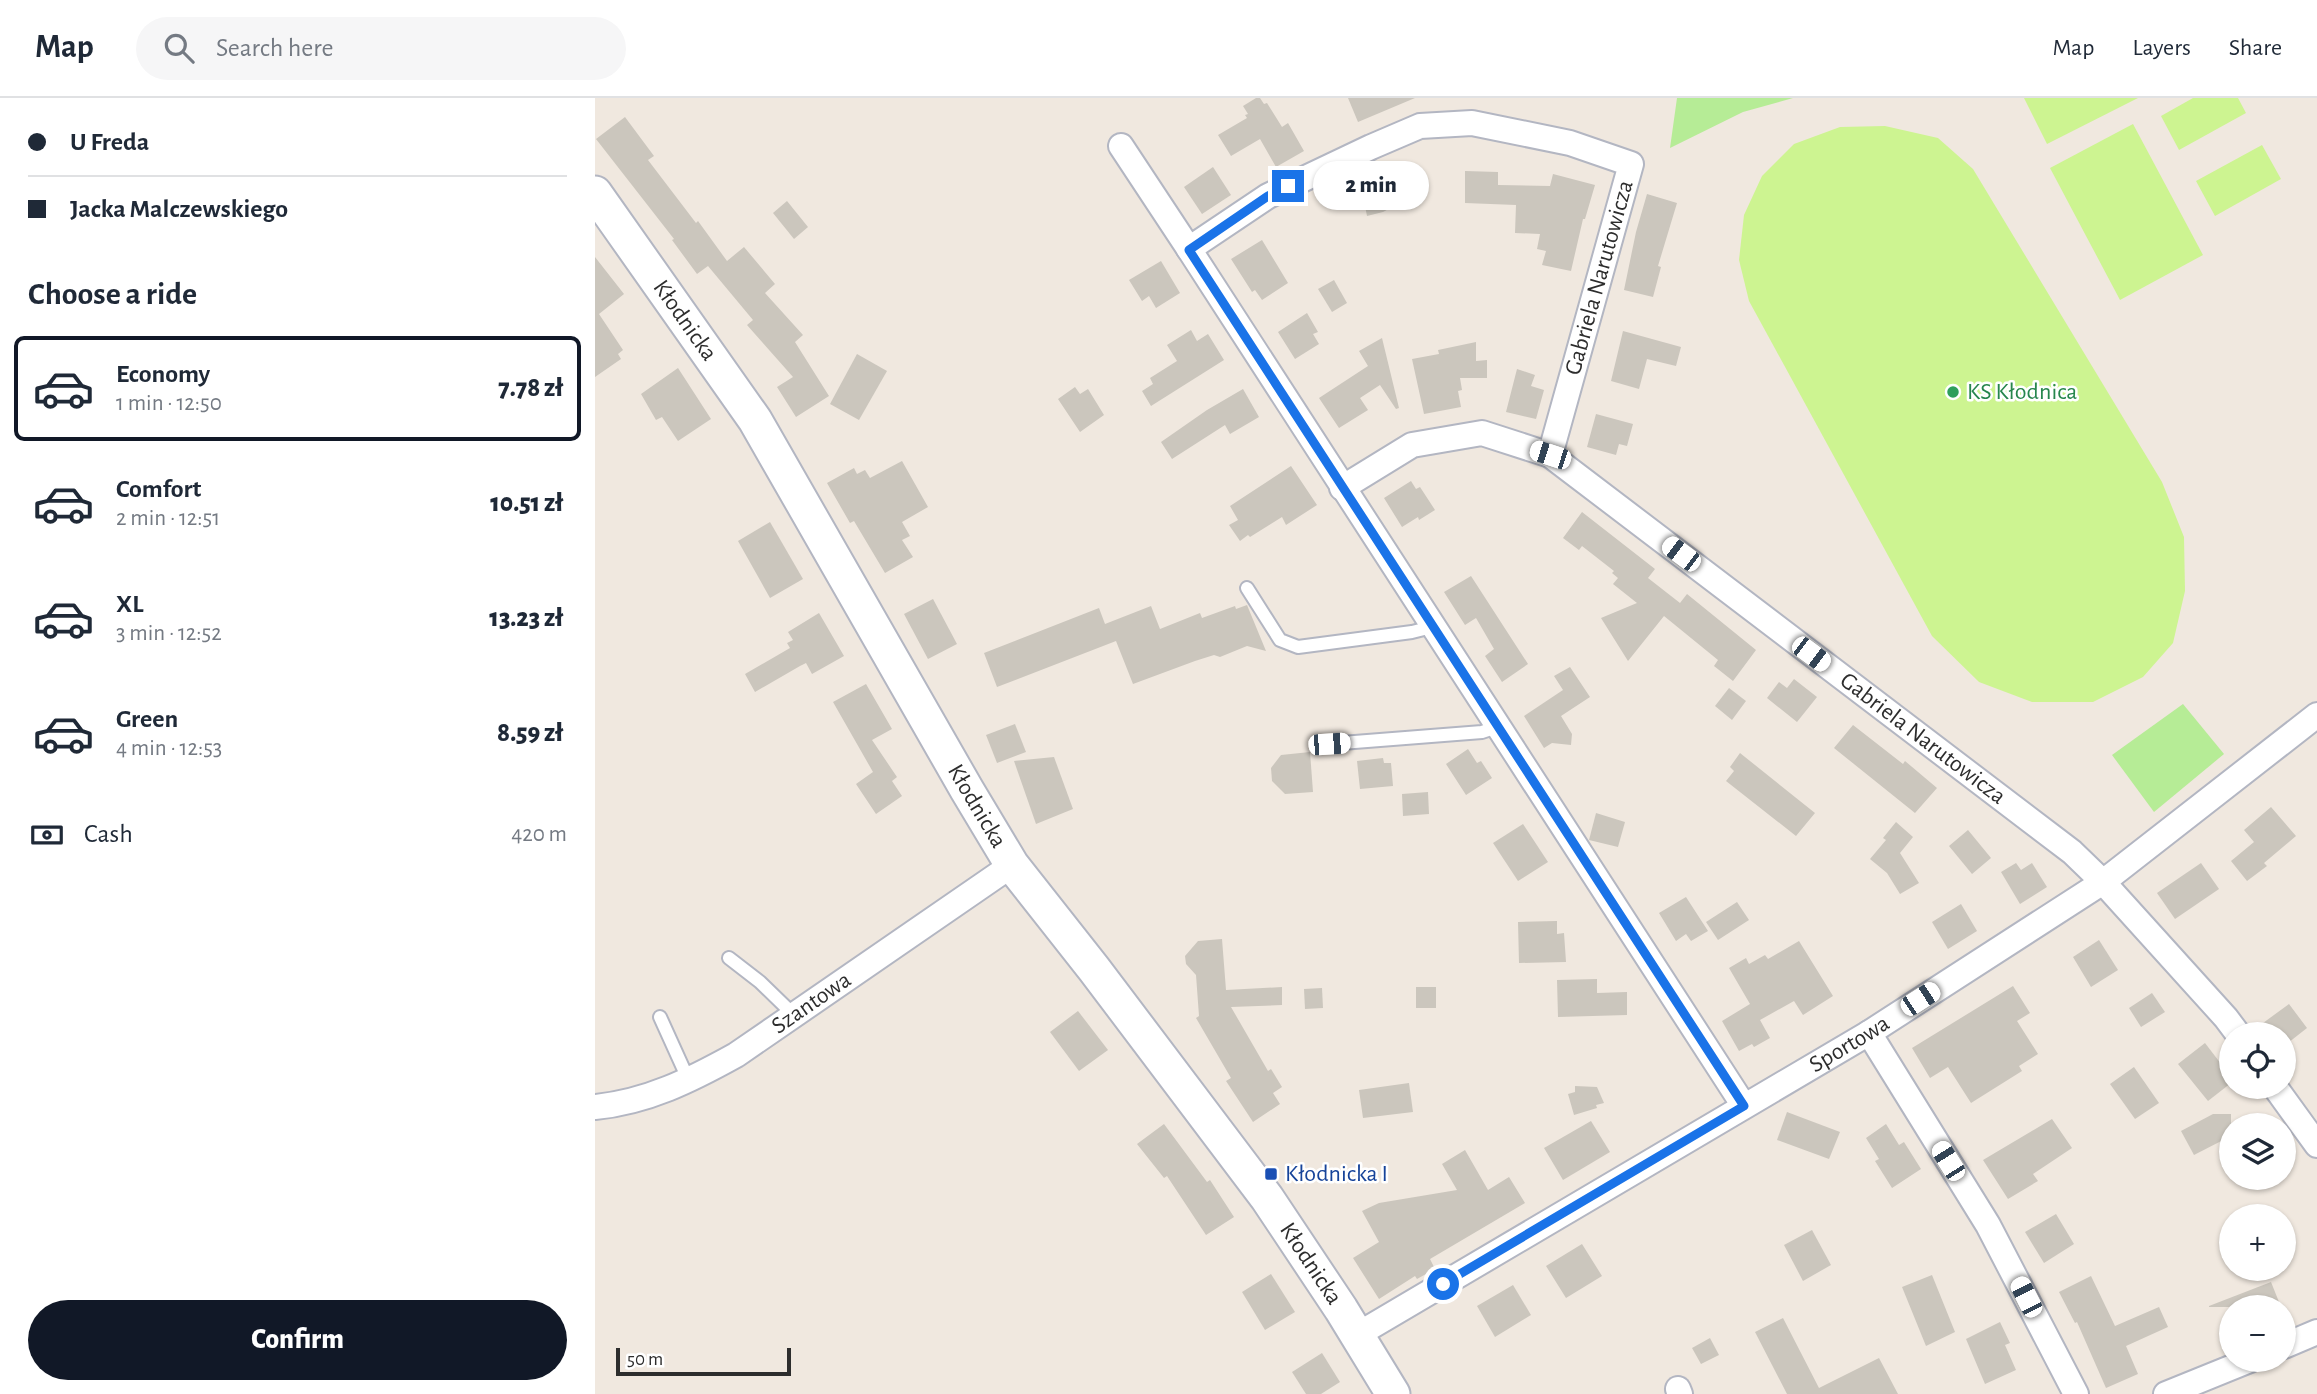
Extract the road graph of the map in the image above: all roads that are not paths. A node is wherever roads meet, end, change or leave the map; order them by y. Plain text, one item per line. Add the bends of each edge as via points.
1 (1121, 146) dead end
2 (595, 193) edge
3 (1189, 250) junction
4 (1550, 455) junction
5 (1342, 488) junction
6 (1247, 588) dead end
7 (1432, 627) junction
8 (2317, 715) edge
9 (1497, 727) junction
10 (1329, 744) dead end
11 (1012, 864) junction
12 (2103, 882) junction
13 (730, 958) dead end
14 (794, 1015) junction
15 (660, 1017) dead end
16 (2229, 1022) edge
17 (1868, 1033) junction
18 (689, 1082) junction
19 (2284, 1099) edge
20 (1744, 1106) junction
21 (595, 1107) edge
22 (2317, 1145) edge
23 (2317, 1332) edge
24 (1356, 1335) junction
25 (2296, 1341) edge
26 (2220, 1372) edge
27 (1393, 1394) edge
28 (2076, 1394) edge
29 (2166, 1394) edge

1 - 3 street
2 - 11 main road, Kłodnicka via 755,420
3 - 4 street, Gabriela Narutowicza via 1268,196 1420,126 1472,123 1570,143 1630,163
3 - 5 street
4 - 5 street via 1482,433 1412,445
4 - 12 street, Gabriela Narutowicza via 2072,852
5 - 7 street
6 - 7 lane via 1280,640 1298,646
7 - 9 street
8 - 12 street, Sportowa
9 - 10 lane
9 - 20 street
11 - 14 street, Szantowa
11 - 24 main road, Kłodnicka via 1267,1198
12 - 16 street, Gabriela Narutowicza
12 - 17 street, Sportowa
13 - 14 lane
14 - 18 street, Szantowa
15 - 18 lane
17 - 20 street, Sportowa
17 - 28 street via 1988,1225
18 - 21 street, Szantowa
19 - 22 street
20 - 24 street, Sportowa
23 - 25 street
24 - 27 main road, Kłodnicka
26 - 29 street

